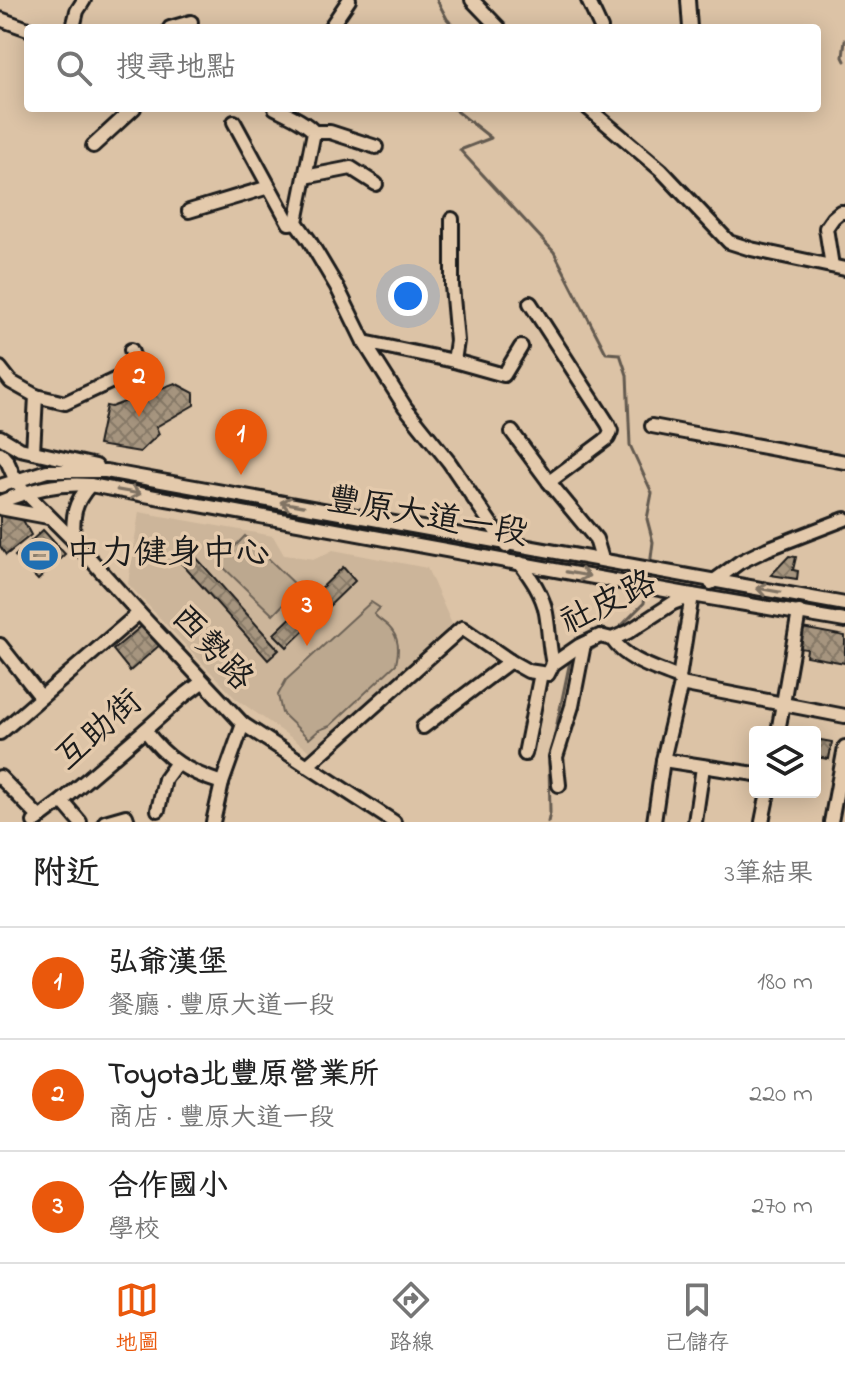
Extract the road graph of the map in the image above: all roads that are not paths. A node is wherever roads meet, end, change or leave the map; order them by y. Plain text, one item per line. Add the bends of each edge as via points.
1 (84, 0) edge
2 (349, 0) edge
3 (472, 0) edge
4 (588, 0) edge
5 (688, 0) edge
6 (0, 19) edge
7 (191, 22) dead end
8 (74, 24) edge
9 (184, 24) edge
10 (333, 24) edge
11 (495, 24) edge
12 (599, 24) edge
13 (690, 24) edge
14 (24, 28) edge
15 (130, 112) edge
16 (284, 112) edge
17 (593, 112) edge
18 (234, 122) dead end
19 (314, 132) junction
20 (93, 146) dead end
21 (376, 147) dead end
22 (305, 177) junction
23 (376, 184) dead end
24 (269, 187) junction
25 (189, 211) dead end
26 (845, 212) edge
27 (452, 219) dead end
28 (296, 222) junction
29 (838, 267) edge
30 (530, 303) dead end
31 (364, 342) junction
32 (521, 347) dead end
33 (131, 350) dead end
34 (454, 361) junction
35 (0, 368) edge
36 (36, 396) junction
37 (652, 426) dead end
38 (512, 432) dead end
39 (0, 437) edge
40 (33, 452) junction
41 (0, 453) edge
42 (845, 462) edge
43 (106, 471) junction
44 (0, 474) edge
45 (16, 481) junction
46 (549, 482) junction
47 (90, 485) junction
48 (0, 486) edge
49 (25, 492) junction
50 (0, 502) edge
51 (0, 508) edge
52 (49, 517) junction
53 (845, 519) edge
54 (73, 540) junction
55 (504, 543) junction
56 (602, 559) junction
57 (522, 564) junction
58 (715, 580) junction
59 (692, 595) junction
60 (845, 604) edge
61 (799, 612) junction
62 (139, 613) junction
63 (845, 621) edge
64 (612, 639) junction
65 (584, 644) junction
66 (0, 645) edge
67 (510, 661) junction
68 (553, 664) junction
69 (541, 673) junction
70 (680, 681) junction
71 (202, 682) junction
72 (41, 697) junction
73 (783, 705) junction
74 (845, 716) edge
75 (243, 724) junction
76 (779, 726) edge
77 (423, 727) dead end
78 (145, 730) junction
79 (0, 733) edge
80 (845, 747) edge
81 (525, 754) dead end
82 (663, 760) junction
83 (176, 764) junction
84 (307, 766) junction
85 (703, 767) junction
86 (749, 773) edge
87 (0, 777) edge
88 (222, 783) junction
89 (559, 785) dead end
90 (767, 798) edge
91 (62, 801) junction
92 (158, 810) dead end
93 (37, 820) edge
94 (80, 822) edge
95 (105, 822) edge
96 (128, 822) edge
97 (213, 822) edge
98 (394, 822) edge
99 (654, 822) edge
100 (695, 822) edge
101 (762, 822) edge
102 (831, 822) edge

1 - 8 street
2 - 10 street
3 - 11 street
4 - 12 street
5 - 13 street
6 - 14 street
7 - 9 street
15 - 20 street
16 - 19 street
17 - 29 street via 661,170 729,242
18 - 24 street
19 - 21 street
19 - 22 street
22 - 23 street via 351,168
22 - 28 street
24 - 25 street
24 - 28 street via 289,223
26 - 29 street via 826,228
27 - 34 street
28 - 31 street
30 - 46 street via 611,431
31 - 34 street
31 - 55 street
32 - 34 street via 504,375
33 - 36 street via 138,369 65,403
35 - 36 street via 11,382
36 - 40 street
37 - 42 street
38 - 46 street
39 - 40 street
40 - 43 street
41 - 45 street, 西勢路
43 - 45 street, 豐原大道一段 via 47,471
55 -> 43 street, 豐原大道一段
44 - 45 street, 西勢路
45 - 48 street, 豐原大道一段
45 - 49 street, 西勢路
46 - 56 street via 596,539
47 - 49 street, 豐原大道一段
47 - 54 street via 75,506
47 -> 57 street, 豐原大道一段
49 - 50 street, 豐原大道一段
49 - 52 street, 西勢路
51 - 52 street
52 - 54 street, 西勢路
53 - 58 street, 社皮路 via 767,549
54 - 62 street, 西勢路
55 - 56 street, 豐原大道一段
55 - 57 street
56 - 58 street, 豐原大道一段
57 -> 59 street, 豐原大道一段
57 - 68 street via 546,611
58 - 59 street, 社皮路
60 -> 58 street, 豐原大道一段
59 - 61 street, 豐原大道一段
59 - 64 street, 社皮路
59 - 70 street
61 - 63 street, 豐原大道一段
61 - 73 street
62 - 71 street, 西勢路
62 - 72 street
64 - 65 street, 社皮路 via 600,636
64 - 70 street via 629,656
65 - 68 street, 社皮路
65 - 89 street via 556,757
66 - 72 street
67 - 69 street, 社皮路
67 - 77 street
67 - 84 street, 社皮路 via 462,628
68 - 69 street, 社皮路 via 548,674
69 - 81 street
70 - 73 street
70 - 82 street
71 - 75 street, 西勢路
71 - 78 street, 互助街
72 - 79 street
73 - 74 street
73 - 76 street
75 - 84 street, 西勢路
75 - 88 street
78 - 83 street
78 - 91 street, 互助街
80 - 102 street
82 - 85 street
82 - 99 street
83 - 88 street
83 - 92 street via 165,779
84 - 98 street, 西勢路
85 - 86 street
85 - 100 street
87 - 93 street
88 - 97 street
90 - 101 street
91 - 93 street, 互助街
91 - 94 street
95 - 96 street via 126,816

